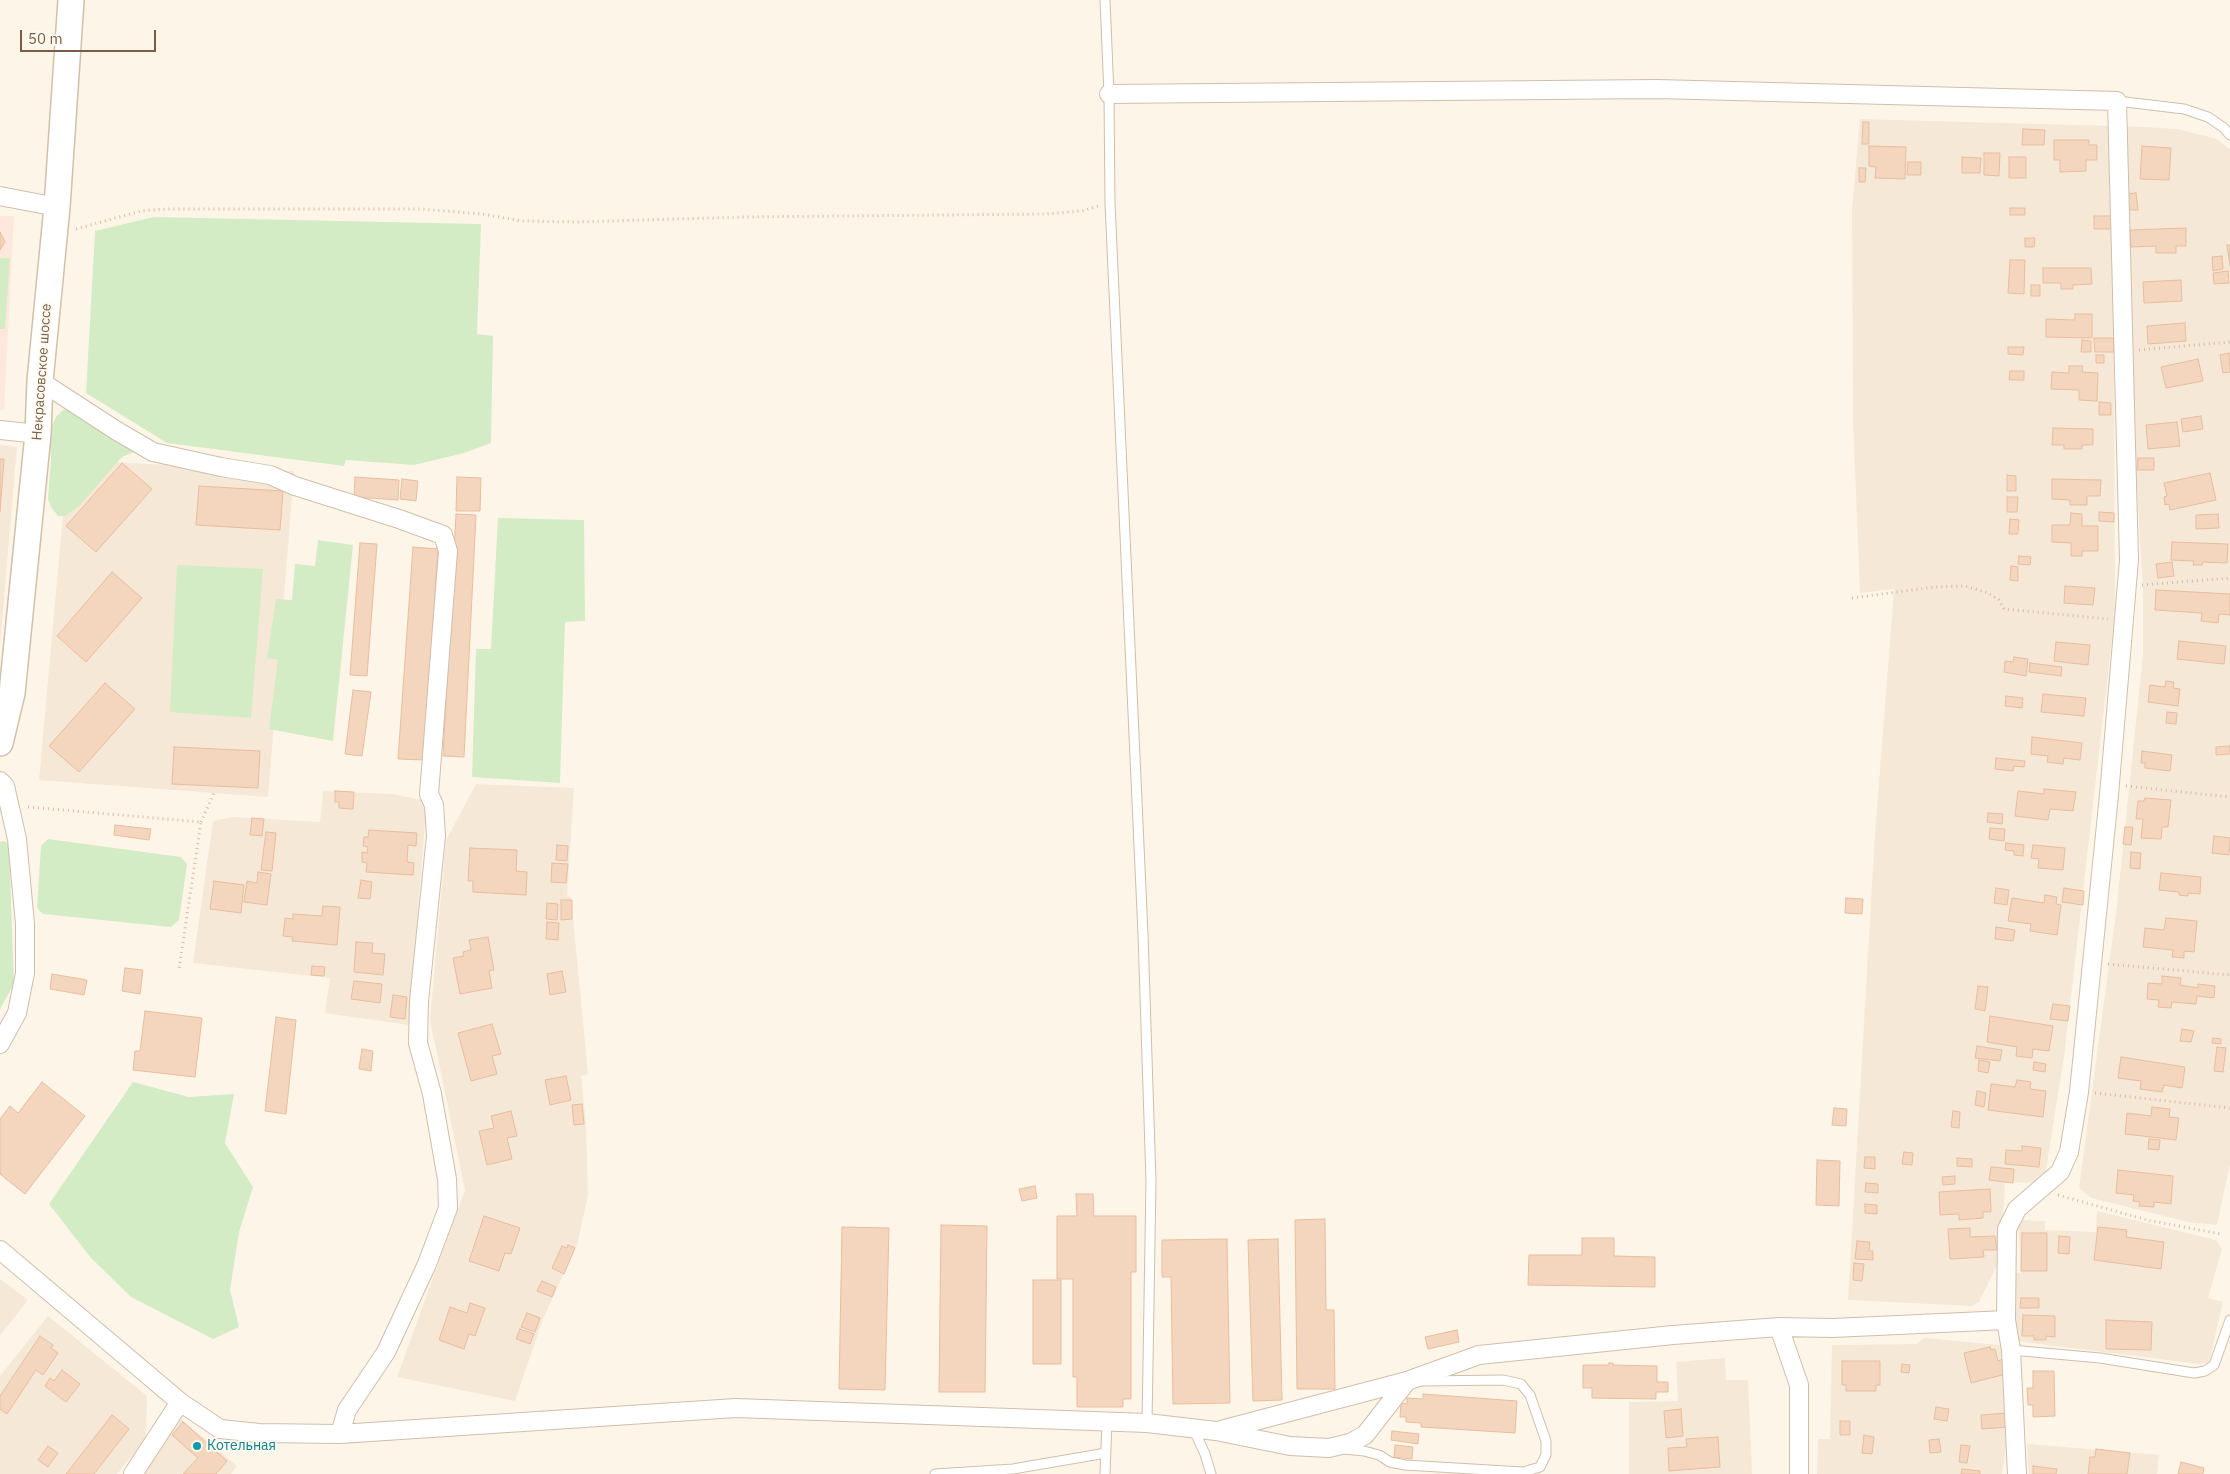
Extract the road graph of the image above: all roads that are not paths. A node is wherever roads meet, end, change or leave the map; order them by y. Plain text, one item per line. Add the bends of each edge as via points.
1 (71, 0) edge
2 (1105, 0) edge
3 (1109, 94) junction
4 (2117, 101) junction
5 (2230, 135) edge
6 (0, 196) edge
7 (57, 206) junction
8 (40, 381) junction
9 (0, 430) edge
10 (38, 434) junction
11 (0, 743) edge
12 (0, 781) edge
13 (0, 1044) edge
14 (0, 1250) edge
15 (2006, 1320) junction
16 (2230, 1320) edge
17 (1779, 1327) junction
18 (2011, 1350) junction
19 (1408, 1381) junction
20 (180, 1402) junction
21 (1107, 1421) junction
22 (1147, 1423) junction
23 (1192, 1428) junction
24 (1216, 1431) junction
25 (340, 1434) junction
26 (1329, 1448) junction
27 (1106, 1453) junction
28 (133, 1474) edge
29 (935, 1474) edge
30 (1105, 1474) edge
31 (1211, 1474) edge
32 (1799, 1474) edge
33 (2017, 1474) edge

1 - 7 street, Некрасовское шоссе
2 - 3 lane
3 - 4 street via 1657,89
3 - 22 lane via 1110,203 1150,1172
4 - 5 lane via 2184,109 2208,117
4 - 15 street via 2129,560 2110,784 2070,1152 2060,1172 2016,1209 2006,1229
6 - 7 street
7 - 8 street, Некрасовское шоссе
8 - 10 street, Некрасовское шоссе
8 - 25 street via 153,452 270,475 442,535 448,551 429,794 434,805 436,836 419,1001 418,1043 432,1094 447,1179 448,1208 427,1264 386,1352 347,1410
9 - 10 street
10 - 11 street, Некрасовское шоссе via 12,693
12 - 13 street via 5,786 17,839 25,924 25,973 17,1013
14 - 20 street
15 - 17 street via 1833,1328
15 - 18 street
16 - 18 lane via 2214,1365 2206,1371 2194,1373 2100,1358
17 - 19 street via 1479,1355
17 - 32 street via 1799,1385
18 - 33 street
19 - 24 street
19 - 26 street via 1366,1435
19 - 26 lane via 1503,1380 1521,1384 1540,1417 1546,1441 1546,1455 1540,1467 1523,1472 1406,1465 1364,1451
20 - 25 street via 220,1429
20 - 28 street
21 - 22 street
21 - 25 street via 736,1408
21 - 27 lane
22 - 23 street
23 - 24 street
23 - 31 lane
24 - 26 street via 1290,1446
27 - 29 lane via 1014,1469
27 - 30 lane

